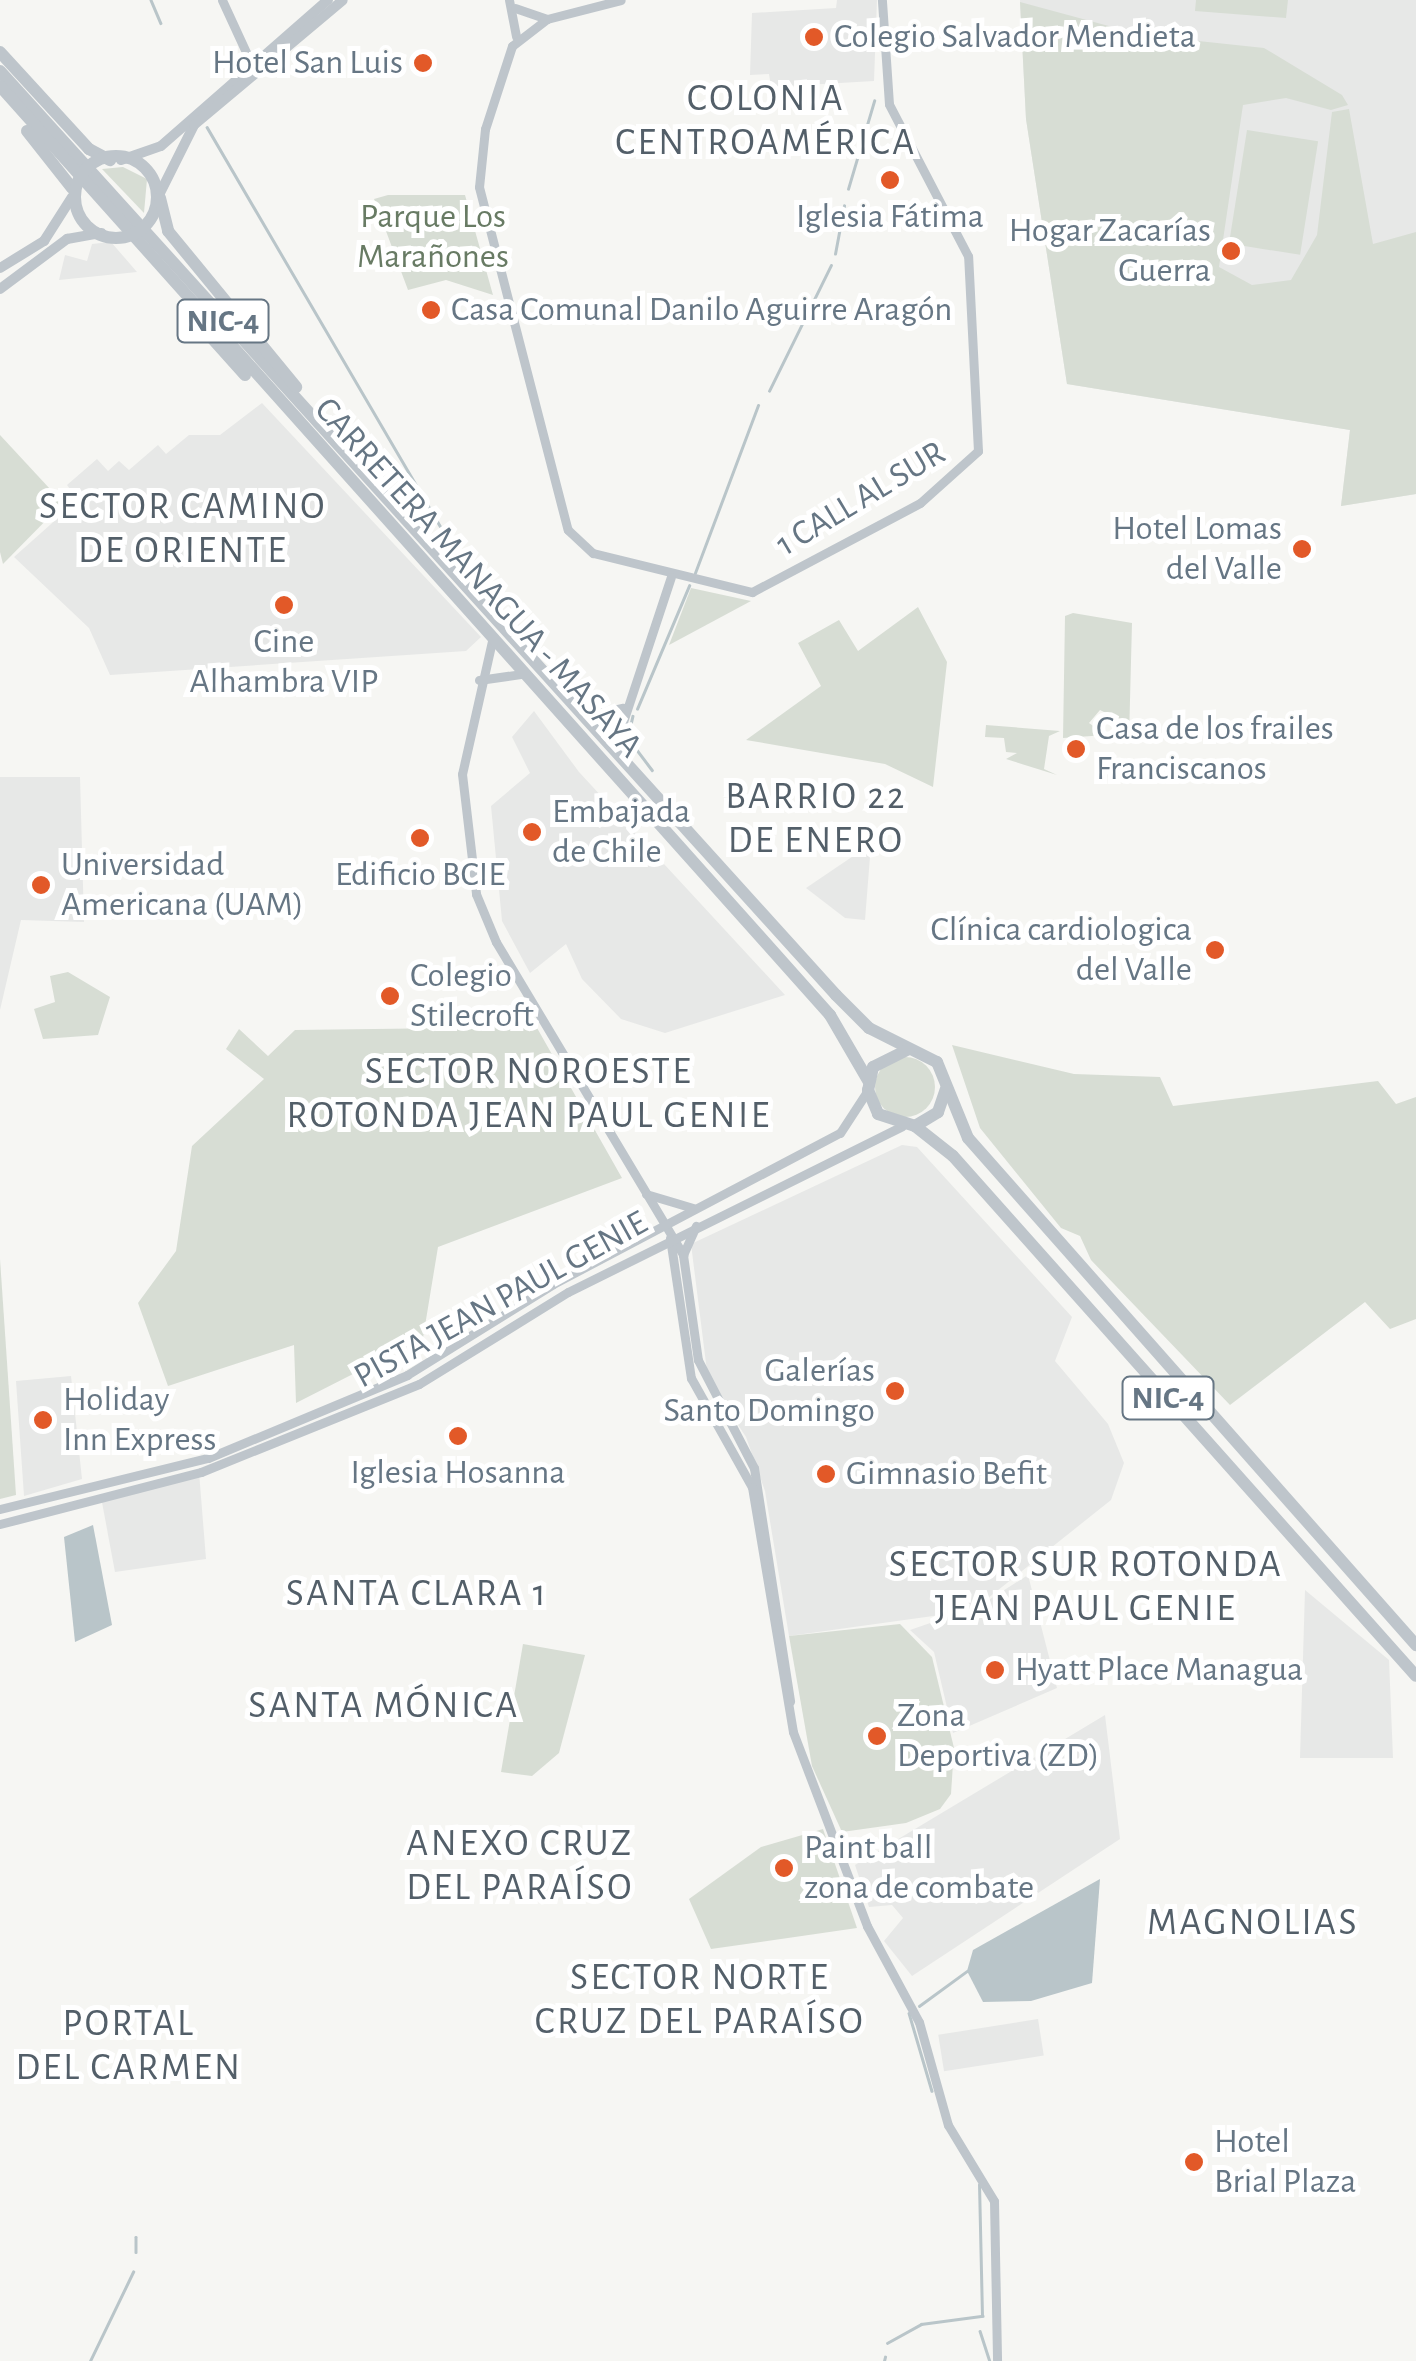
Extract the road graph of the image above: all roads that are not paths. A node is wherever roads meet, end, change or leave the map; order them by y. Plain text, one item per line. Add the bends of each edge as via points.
1 (222, 0) edge
2 (328, 0) edge
3 (344, 0) edge
4 (622, 0) edge
5 (882, 0) edge
6 (512, 4) edge
7 (547, 19) junction
8 (516, 36) junction
9 (0, 52) edge
10 (252, 63) junction
11 (0, 71) edge
12 (0, 86) edge
13 (0, 98) edge
14 (117, 160) junction
15 (75, 165) junction
16 (73, 189) junction
17 (160, 196) junction
18 (113, 234) junction
19 (0, 271) edge
20 (0, 288) edge
21 (371, 477) junction
22 (364, 497) junction
23 (671, 577) junction
24 (492, 641) junction
25 (521, 674) junction
26 (479, 680) junction
27 (626, 707) junction
28 (588, 716) junction
29 (616, 746) junction
30 (908, 1049) junction
31 (868, 1086) junction
32 (946, 1086) junction
33 (908, 1126) junction
34 (643, 1192) junction
35 (700, 1208) junction
36 (662, 1226) junction
37 (696, 1226) junction
38 (670, 1238) junction
39 (652, 1249) junction
40 (682, 1255) junction
41 (678, 1266) junction
42 (0, 1509) edge
43 (0, 1524) edge
44 (770, 1594) junction
45 (784, 1630) junction
46 (1416, 1645) edge
47 (1416, 1676) edge
48 (789, 1714) junction
49 (997, 2361) edge

1 - 10 street
2 - 10 main road
3 - 17 main road via 194,125
4 - 7 street
5 - 23 street, 1 CALL AL SUR via 889,104 968,256 978,452 920,503 766,588
6 - 7 street
6 - 8 street
7 - 8 street
8 - 23 street via 486,129 479,187 557,492 578,544
9 - 14 highway via 89,150
10 - 14 main road via 161,146
11 - 15 highway, NIC-4
12 - 15 highway, NIC-4
13 - 16 highway
14 - 16 highway via 94,164
14 - 17 highway via 145,166
15 - 21 highway, CARRETERA MANAGUA - MASAYA / NIC-4
15 - 22 highway, CARRETERA MANAGUA - MASAYA / NIC-4
16 - 18 highway via 77,217
16 - 19 main road via 32,251
17 - 18 highway via 150,220
17 - 21 highway, CARRETERA MANAGUA - MASAYA via 178,244
18 - 20 main road via 68,240
18 - 22 highway
21 - 28 highway, CARRETERA MANAGUA - MASAYA / NIC-4
22 - 24 highway, CARRETERA MANAGUA - MASAYA / NIC-4
23 - 27 street
24 - 25 highway, CARRETERA MANAGUA - MASAYA / NIC-4
24 - 26 street
25 - 26 street
25 - 31 highway, CARRETERA MANAGUA - MASAYA / NIC-4 via 838,1025
26 - 34 street via 462,774 482,916
27 - 28 street
27 - 29 street
28 - 29 highway, CARRETERA MANAGUA - MASAYA / NIC-4
29 - 30 highway, CARRETERA MANAGUA - MASAYA / NIC-4 via 836,995 869,1028
30 - 31 highway via 880,1058
30 - 32 highway, NIC-4 via 937,1062
31 - 33 highway, NIC-4 via 878,1114
31 - 35 street, PISTA JEAN PAUL GENIE via 840,1132
32 - 33 highway via 938,1112
32 - 46 highway, NIC-4 via 968,1138
33 - 37 street, PISTA JEAN PAUL GENIE
33 - 47 highway, NIC-4 via 953,1156
34 - 35 street
34 - 36 street
35 - 36 street, PISTA JEAN PAUL GENIE
36 - 38 street
36 - 42 street, PISTA JEAN PAUL GENIE via 407,1375 208,1458
37 - 38 street, PISTA JEAN PAUL GENIE
37 - 40 street
38 - 39 street, PISTA JEAN PAUL GENIE
38 - 40 street
38 - 41 street
39 - 41 street
39 - 43 street, PISTA JEAN PAUL GENIE via 420,1384 335,1420 201,1472
40 - 45 street via 698,1360 754,1468
41 - 44 street via 686,1362 746,1470
44 - 45 street
44 - 48 street
45 - 48 street
48 - 49 street via 868,1926 919,2022 948,2125 994,2201

